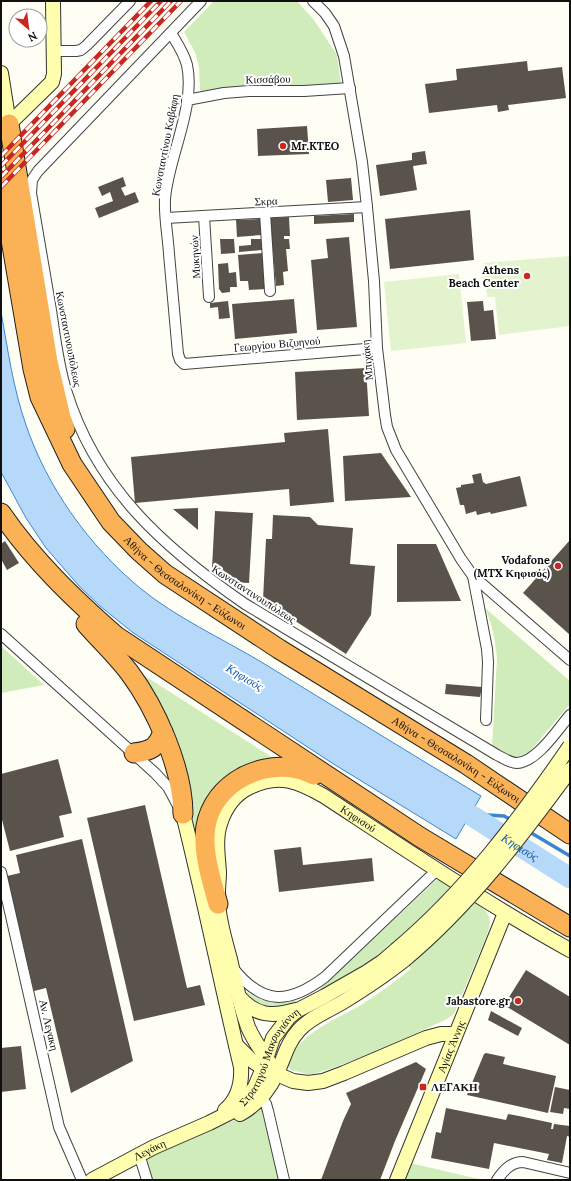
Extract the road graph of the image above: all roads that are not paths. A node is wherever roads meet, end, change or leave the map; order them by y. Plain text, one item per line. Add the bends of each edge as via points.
1 (53, 1) edge
2 (130, 1) edge
3 (201, 1) edge
4 (313, 1) edge
5 (171, 33) junction
6 (54, 51) junction
7 (1, 73) edge
8 (350, 88) junction
9 (187, 100) junction
10 (9, 124) junction
11 (1, 182) edge
12 (367, 207) junction
13 (265, 213) junction
14 (204, 216) junction
15 (166, 218) junction
16 (270, 291) dead end
17 (209, 296) dead end
18 (377, 348) junction
19 (180, 360) joint
20 (72, 464) junction
21 (1, 513) edge
22 (51, 574) junction
23 (473, 576) junction
24 (1, 634) edge
25 (570, 660) edge
26 (570, 715) edge
27 (486, 720) dead end
28 (163, 732) junction
29 (570, 746) edge
30 (134, 753) junction
31 (570, 770) edge
32 (336, 783) junction
33 (532, 807) junction
34 (183, 814) junction
35 (570, 819) edge
36 (570, 834) edge
37 (437, 870) junction
38 (1, 872) edge
39 (218, 904) junction
40 (505, 912) junction
41 (570, 927) edge
42 (570, 950) edge
43 (400, 955) junction
44 (231, 966) junction
45 (239, 997) junction
46 (298, 1010) junction
47 (455, 1034) junction
48 (236, 1045) junction
49 (265, 1063) junction
50 (276, 1074) junction
51 (261, 1097) junction
52 (210, 1123) junction
53 (139, 1154) junction
54 (570, 1173) edge
55 (558, 1175) edge
56 (82, 1180) edge
57 (92, 1180) edge
58 (147, 1180) edge
59 (284, 1180) edge
60 (397, 1180) edge
61 (497, 1180) edge

1 - 6 street
2 - 6 street via 81,50
3 - 5 street, Κωνσταντινουπόλεως
4 - 8 street, Μπιχάκη via 334,26 344,56
5 - 9 street, Κωνσταντίνου Καβάφη via 187,65
5 - 26 street, Κωνσταντινουπόλεως via 38,171 32,183 59,362 74,413 104,470 119,492 154,532 208,578 245,604 510,762 516,763 532,758
6 - 10 street via 52,82
7 - 10 street
8 - 9 street, Κισσάβου via 249,91
8 - 12 street, Μπιχάκη
9 - 15 street, Κωνσταντίνου Καβάφη via 166,190
10 - 20 highway via 48,362 61,418 71,447
11 - 20 highway, Αθήνα - Θεσσαλονίκη - Εύζωνοι via 40,397
12 - 13 street, Σκρα
12 - 18 street, Μπιχάκη
13 - 14 street, Σκρα
13 - 16 street
14 - 15 street, Σκρα
14 - 17 street, Μυκηνών
15 - 19 street, Κωνσταντίνου Καβάφη
18 - 19 street, Γεωργίου Βιζυηνού via 184,364
18 - 23 street, Μπιχάκη via 385,415 391,439
20 - 33 highway, Αθήνα - Θεσσαλονίκη - Εύζωνοι via 111,522 165,574
21 - 22 highway via 18,537
22 - 28 highway via 78,616 129,672
22 - 32 highway via 116,636
23 - 25 street, Μπιχάκη
23 - 27 street via 488,655
24 - 30 street
28 - 30 highway via 154,748
28 - 34 highway via 177,777
29 - 43 street, Στρατηγού Μακρυγιάννη, bridge via 484,861
30 - 34 street via 168,787
31 - 43 street, Στρατηγού Μακρυγιάννη, bridge via 523,834 464,904 430,938
32 - 39 highway via 297,769 274,768 257,770 244,776 220,795 211,809 205,836 208,866
32 - 41 highway
33 - 35 highway
33 - 36 highway, Αθήνα - Θεσσαλονίκη - Εύζωνοι
34 - 48 street
37 - 39 street, Κηφισού via 307,786 290,780 271,780 240,793 223,815 218,837
37 - 40 street, Κηφισού
37 - 44 street via 325,977 302,992 278,997 265,995 249,986
38 - 56 street, Αν. Λεγακη via 59,1127
39 - 44 street, Κηφισού
40 - 42 street, Κηφισού
40 - 47 street, Αγίας Άννης
43 - 46 street, Στρατηγού Μακρυγιάννη via 382,962
43 - 50 street, Στρατηγού Μακρυγιάννη via 367,987 304,1026 288,1045
44 - 45 street, Κηφισού
45 - 46 street via 246,1005 262,1013 282,1014
45 - 49 street, Κηφισού via 249,1028
46 - 49 street, Στρατηγού Μακρυγιάννη via 276,1033 269,1046
47 - 50 street via 426,1038 348,1071 314,1082 300,1083
47 - 60 street, Αγίας Άννης
48 - 49 street via 251,1060
48 - 52 street via 241,1067 240,1088 230,1106
49 - 50 street, Κηφισού
49 - 52 street, Στρατηγού Μακρυγιάννη via 255,1087 241,1105
50 - 51 street, Στρατηγού Μακρυγιάννη
51 - 52 street, Στρατηγού Μακρυγιάννη via 240,1114
51 - 59 street via 268,1111
52 - 53 street, Λεγάκη
53 - 57 street, Λεγάκη
53 - 58 street
54 - 55 street
55 - 61 street via 518,1162 509,1167

